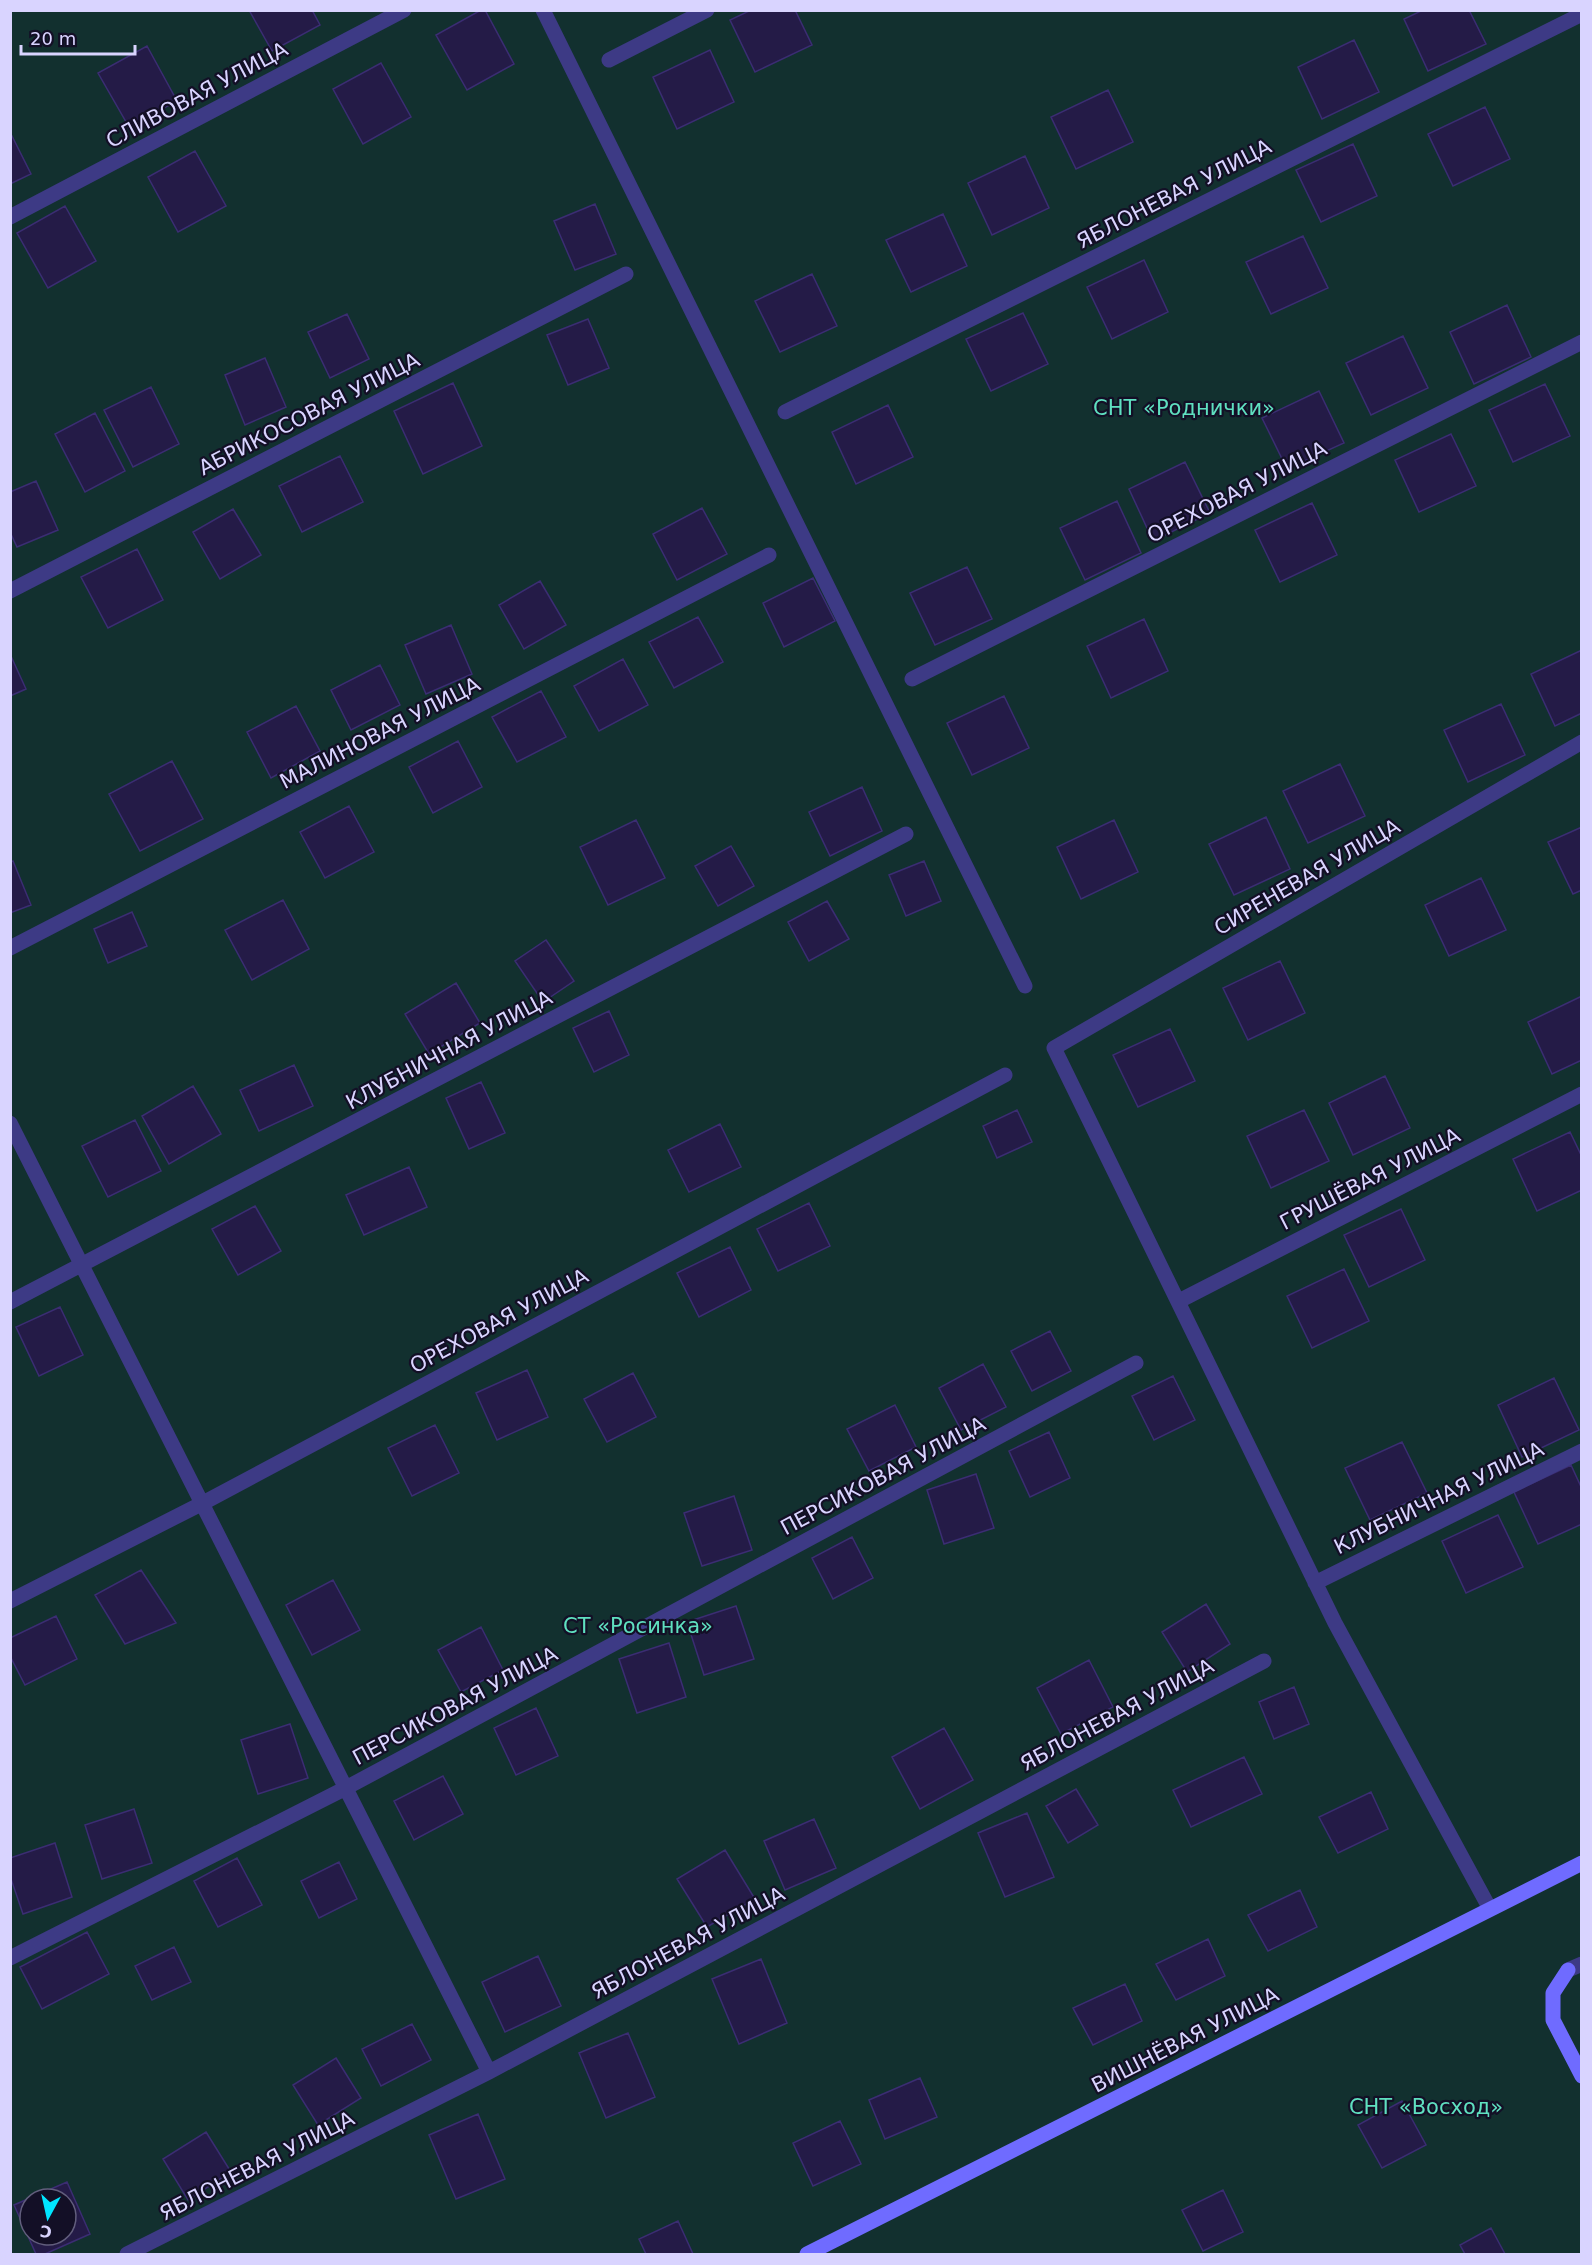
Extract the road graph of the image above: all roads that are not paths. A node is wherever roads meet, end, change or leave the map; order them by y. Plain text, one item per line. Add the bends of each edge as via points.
1 (404, 10) edge
2 (543, 10) edge
3 (707, 10) edge
4 (1581, 14) edge
5 (609, 60) dead end
6 (10, 217) edge
7 (626, 274) dead end
8 (1581, 342) edge
9 (785, 412) dead end
10 (769, 555) dead end
11 (10, 591) edge
12 (912, 679) dead end
13 (1581, 742) edge
14 (906, 834) dead end
15 (10, 948) edge
16 (1025, 986) dead end
17 (1005, 1075) dead end
18 (1581, 1094) edge
19 (10, 1123) edge
20 (82, 1267) junction
21 (1179, 1301) junction
22 (10, 1302) edge
23 (1136, 1363) dead end
24 (1581, 1451) edge
25 (203, 1503) junction
26 (1315, 1583) junction
27 (10, 1601) edge
28 (1264, 1661) dead end
29 (344, 1789) junction
30 (1581, 1863) edge
31 (1490, 1909) junction
32 (10, 1958) edge
33 (1575, 1967) edge
34 (489, 2072) junction
35 (1581, 2076) edge
36 (127, 2254) edge
37 (807, 2254) edge

1 - 6 street, СЛИВОВАЯ УЛИЦА
2 - 16 street
3 - 5 street
4 - 9 street, ЯБЛОНЕВАЯ УЛИЦА
7 - 11 street, АБРИКОСОВАЯ УЛИЦА
8 - 12 street, ОРЕХОВАЯ УЛИЦА
10 - 15 street, МАЛИНОВАЯ УЛИЦА
13 - 21 street, СИРЕНЕВАЯ УЛИЦА via 1054,1048
14 - 20 street, КЛУБНИЧНАЯ УЛИЦА
17 - 25 street, ОРЕХОВАЯ УЛИЦА
18 - 21 street, ГРУШЁВАЯ УЛИЦА
19 - 20 street
20 - 22 street, КЛУБНИЧНАЯ УЛИЦА
20 - 25 street
21 - 26 street
23 - 29 street, ПЕРСИКОВАЯ УЛИЦА
24 - 26 street, КЛУБНИЧНАЯ УЛИЦА
25 - 27 street, ОРЕХОВАЯ УЛИЦА
25 - 29 street
26 - 31 street
28 - 34 street, ЯБЛОНЕВАЯ УЛИЦА
29 - 32 street, ПЕРСИКОВАЯ УЛИЦА
29 - 34 street
30 - 31 street, ВИШНЁВАЯ УЛИЦА
31 - 37 street, ВИШНЁВАЯ УЛИЦА
33 - 35 street via 1553,1993 1553,2019
34 - 36 street, ЯБЛОНЕВАЯ УЛИЦА

